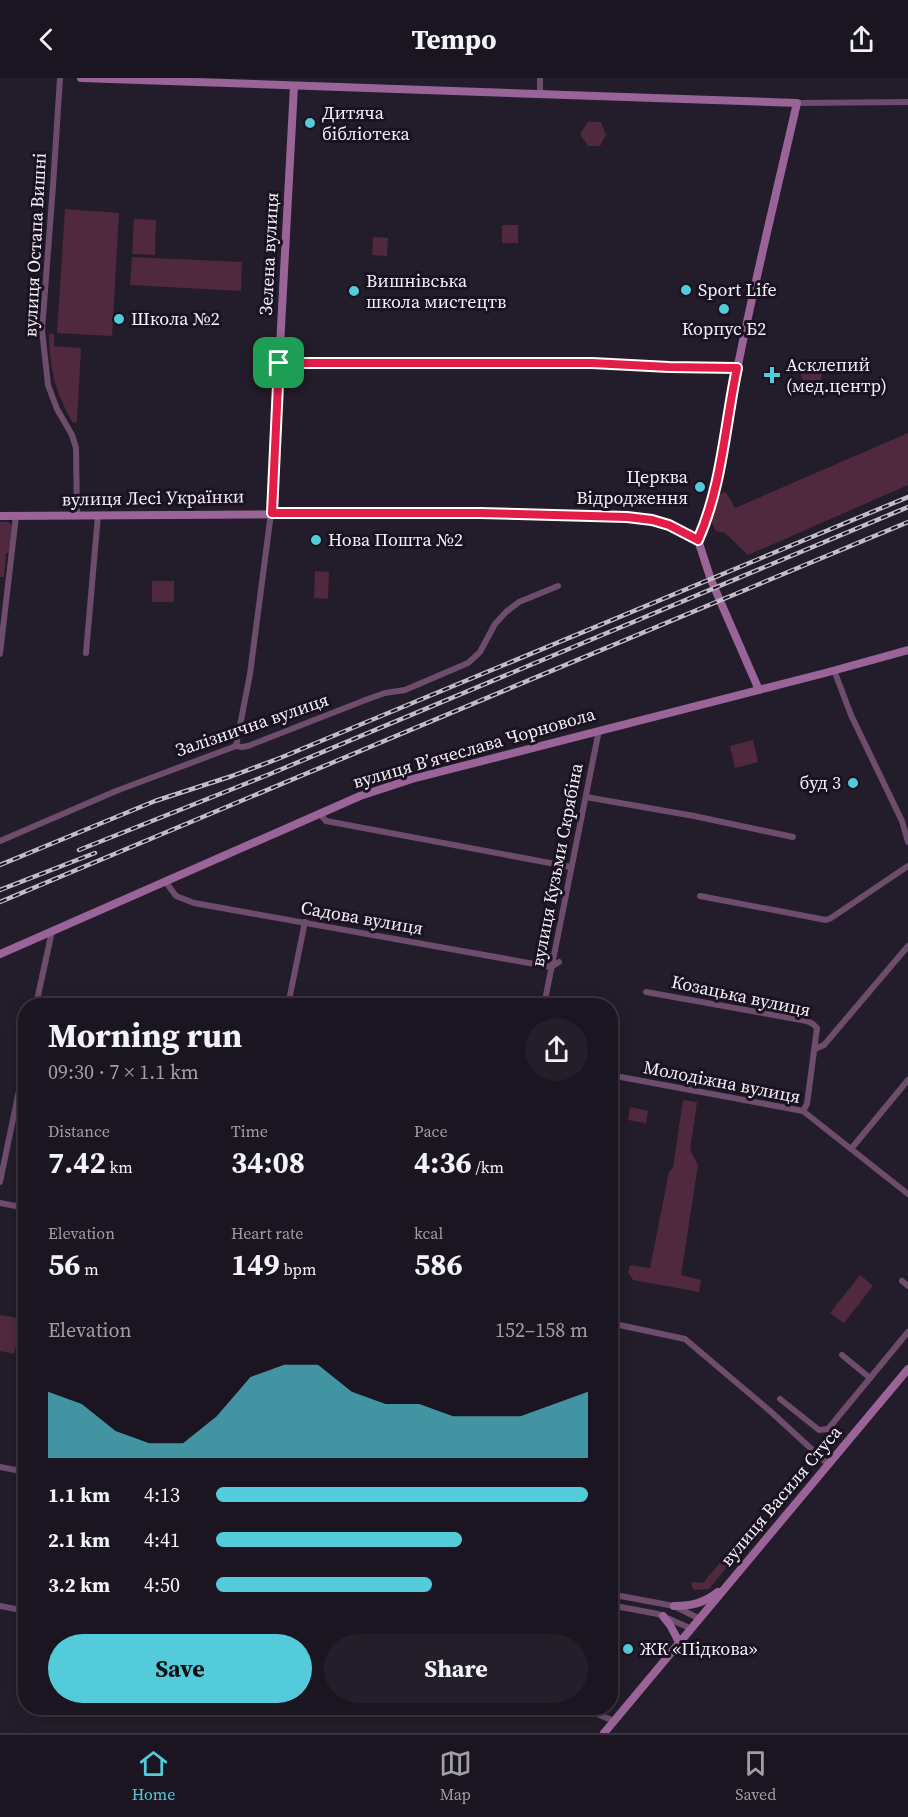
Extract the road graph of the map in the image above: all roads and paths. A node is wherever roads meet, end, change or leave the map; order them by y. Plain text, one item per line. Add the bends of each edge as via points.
1 (60, 78) edge
2 (81, 78) edge
3 (540, 78) edge
4 (294, 86) junction
5 (540, 94) junction
6 (908, 102) edge
7 (797, 103) junction
8 (279, 363) junction
9 (737, 368) junction
10 (272, 513) junction
11 (77, 515) junction
12 (98, 515) junction
13 (0, 516) edge
14 (16, 516) junction
15 (698, 540) junction
16 (558, 586) dead end
17 (908, 650) edge
18 (0, 654) edge
19 (86, 654) dead end
20 (834, 670) junction
21 (759, 690) junction
22 (599, 730) junction
23 (236, 746) junction
24 (586, 797) junction
25 (319, 813) junction
26 (792, 837) dead end
27 (0, 841) edge
28 (908, 842) edge
29 (908, 866) edge
30 (571, 867) junction
31 (165, 881) junction
32 (700, 896) dead end
33 (304, 922) junction
34 (52, 932) junction
35 (908, 946) edge
36 (0, 954) edge
37 (559, 962) dead end
38 (551, 967) junction
39 (646, 992) dead end
40 (38, 998) edge
41 (289, 998) edge
42 (545, 998) edge
43 (815, 1048) junction
44 (618, 1077) edge
45 (908, 1080) edge
46 (18, 1095) edge
47 (803, 1111) junction
48 (851, 1149) junction
49 (0, 1182) edge
50 (908, 1194) edge
51 (0, 1203) edge
52 (18, 1206) edge
53 (902, 1281) dead end
54 (908, 1286) edge
55 (618, 1325) edge
56 (908, 1332) edge
57 (842, 1355) dead end
58 (908, 1370) edge
59 (870, 1378) junction
60 (780, 1399) dead end
61 (829, 1465) junction
62 (0, 1467) edge
63 (18, 1470) edge
64 (728, 1585) junction
65 (618, 1596) edge
66 (0, 1606) edge
67 (674, 1606) junction
68 (618, 1607) edge
69 (18, 1609) edge
70 (663, 1616) junction
71 (700, 1619) junction
72 (692, 1629) junction
73 (680, 1644) junction
74 (599, 1715) edge
75 (614, 1721) junction
76 (604, 1733) edge

1 - 11 street, вулиця Остапа Вишні via 42,330 48,385 78,458
2 - 4 street
3 - 5 street
4 - 5 street
4 - 8 street, Зелена вулиця
5 - 7 street
6 - 7 street
7 - 9 street
8 - 9 street via 592,363
8 - 10 street, Зелена вулиця
9 - 15 street via 714,494
10 - 12 street, вулиця Лесі Українки
10 - 15 street, вулиця Лесі Українки via 627,517 669,525
10 - 23 street, Зелена вулиця
11 - 12 street, вулиця Лесі Українки
11 - 14 street, вулиця Лесі Українки
12 - 19 street
13 - 14 street, вулиця Лесі Українки
14 - 18 street
15 - 21 street
16 - 23 street, Залізнична вулиця via 519,602 506,612 480,652 468,663 405,690 368,699 248,746
17 - 20 street, вулиця Вʼячеслава Чорновола
20 - 21 street, вулиця Вʼячеслава Чорновола
20 - 28 street
21 - 22 street, вулиця Вʼячеслава Чорновола
22 - 24 street, вулиця Кузьми Скрябіна
22 - 25 street, вулиця Вʼячеслава Чорновола via 412,779
23 - 27 street, Залізнична вулиця via 116,791
24 - 26 street
24 - 30 street, вулиця Кузьми Скрябіна
25 - 30 street via 326,821
25 - 31 street, вулиця Вʼячеслава Чорновола
29 - 32 street via 826,920
30 - 38 street, вулиця Кузьми Скрябіна
31 - 33 street, Садова вулиця via 176,896 194,903
31 - 34 street, вулиця Вʼячеслава Чорновола
33 - 38 street, Садова вулиця
33 - 41 street
34 - 36 street, вулиця Вʼячеслава Чорновола
34 - 40 street
35 - 43 street via 824,1045
37 - 38 street
38 - 42 street, вулиця Кузьми Скрябіна
39 - 43 street, Козацька вулиця via 807,1021 817,1028
43 - 47 street, Козацька вулиця
44 - 47 street, Молодіжна вулиця
45 - 48 street
46 - 49 street
47 - 48 street, Молодіжна вулиця
48 - 50 street, Молодіжна вулиця
51 - 52 street
53 - 54 street
55 - 61 street via 685,1339
56 - 59 street
57 - 59 street
58 - 61 street, вулиця Василя Стуса
59 - 60 street via 828,1429 819,1430
61 - 64 street, вулиця Василя Стуса
62 - 63 street
64 - 67 street via 692,1606
64 - 71 street, вулиця Василя Стуса
65 - 67 street
66 - 69 street
67 - 71 street
68 - 70 street
70 - 72 street
70 - 73 street
71 - 72 street, вулиця Василя Стуса
72 - 73 street, вулиця Василя Стуса
73 - 75 street, вулиця Василя Стуса
74 - 75 street
75 - 76 street, вулиця Василя Стуса

